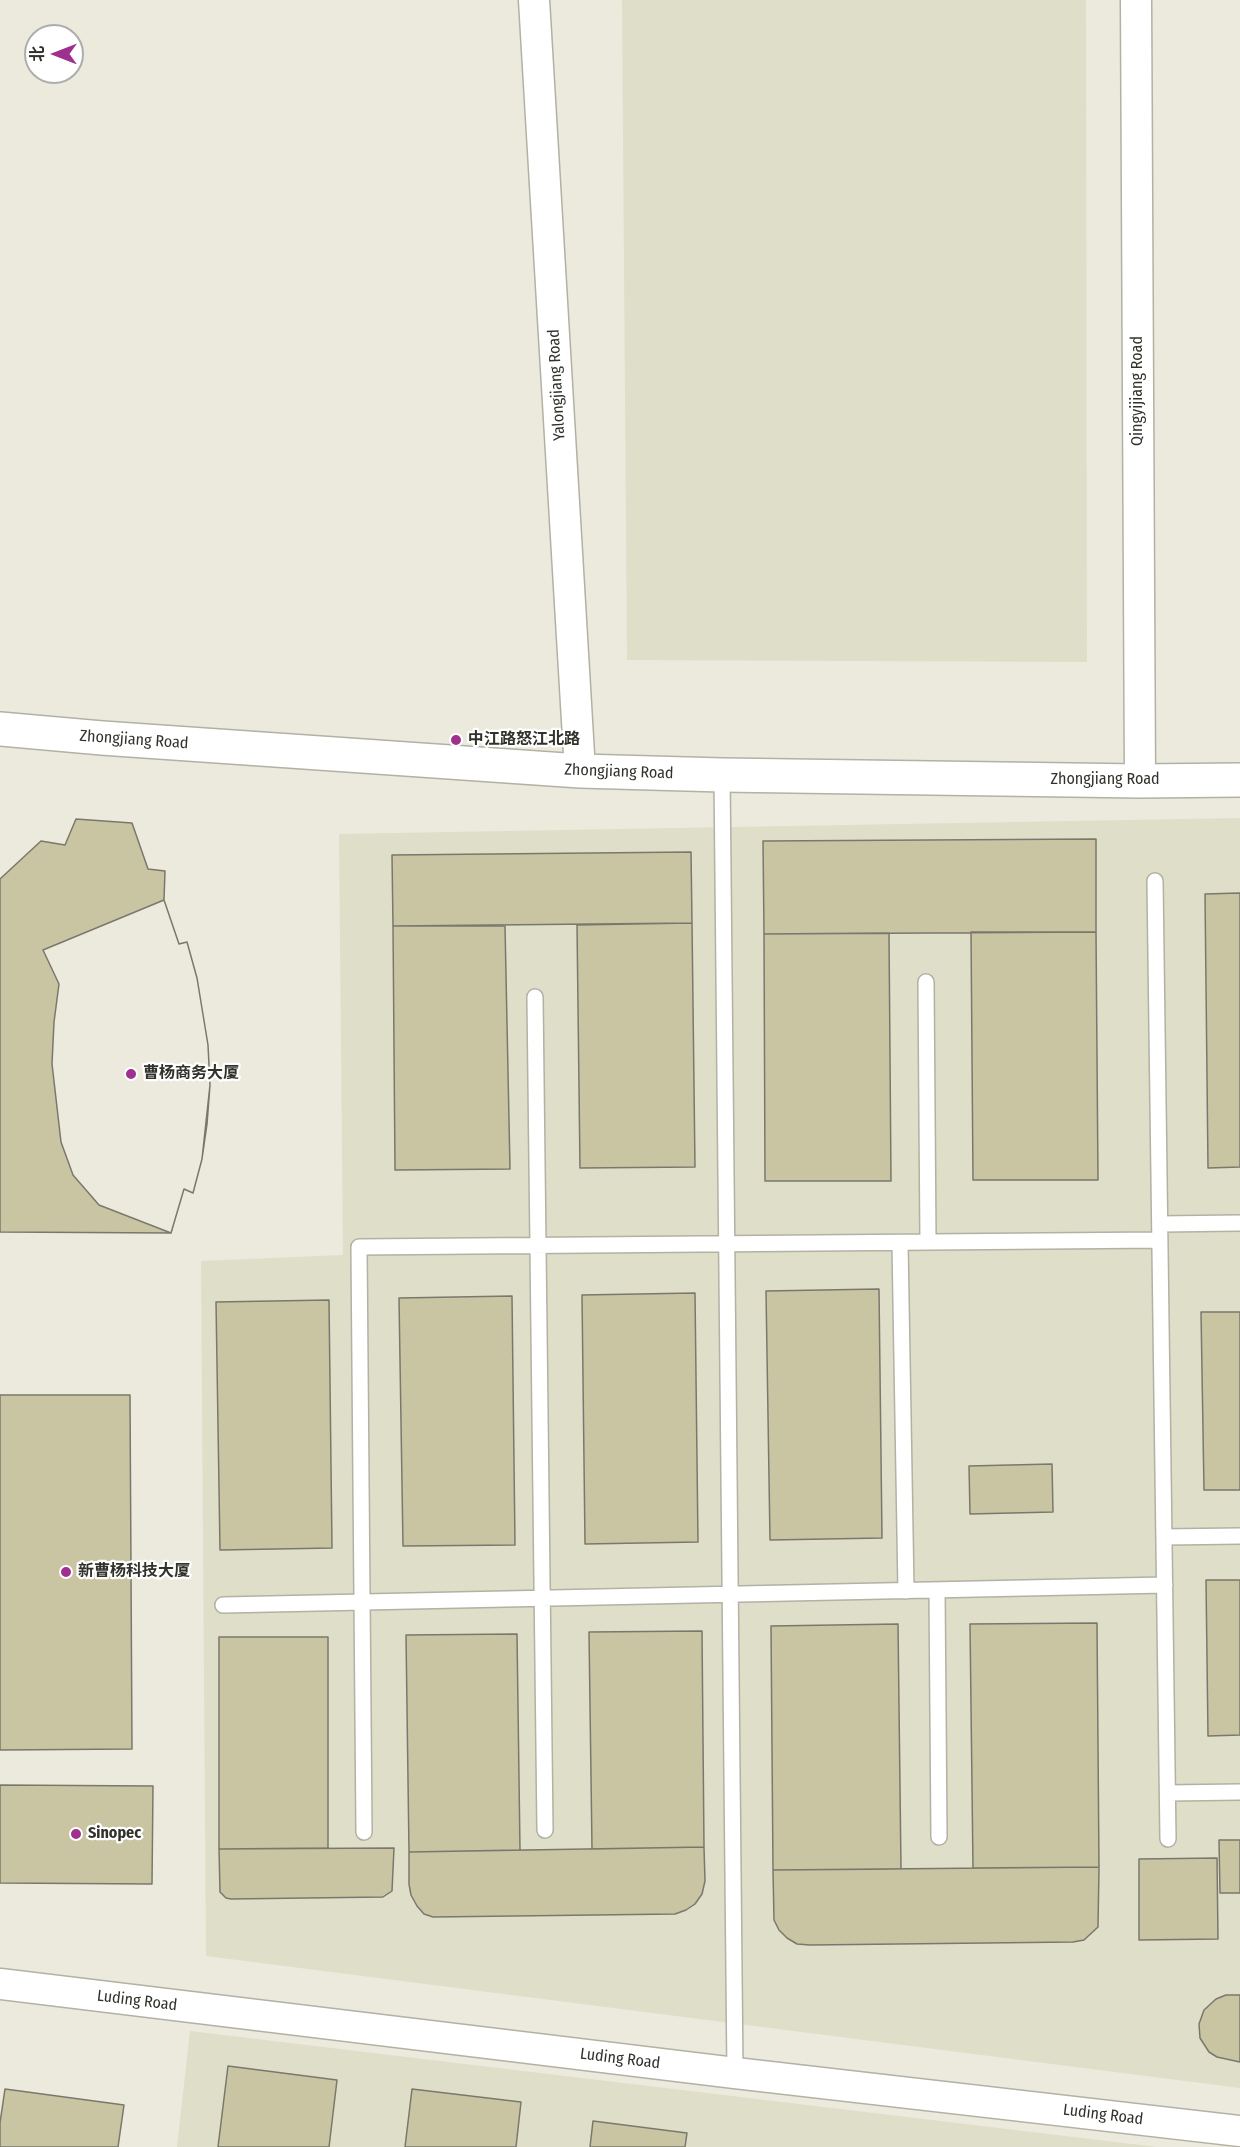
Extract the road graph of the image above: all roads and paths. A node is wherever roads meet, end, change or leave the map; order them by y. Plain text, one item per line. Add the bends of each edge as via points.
1 (534, 0) edge
2 (1136, 0) edge
3 (0, 729) edge
4 (580, 771) junction
5 (722, 775) junction
6 (1240, 780) edge
7 (1140, 781) junction
8 (1155, 881) dead end
9 (927, 982) dead end
10 (536, 997) dead end
11 (1240, 1223) edge
12 (1160, 1232) junction
13 (928, 1242) junction
14 (900, 1243) junction
15 (727, 1245) junction
16 (538, 1246) junction
17 (1240, 1536) edge
18 (1164, 1537) junction
19 (1165, 1585) junction
20 (937, 1590) junction
21 (906, 1591) junction
22 (730, 1595) junction
23 (542, 1598) junction
24 (362, 1602) junction
25 (223, 1605) dead end
26 (1240, 1792) edge
27 (1168, 1793) junction
28 (545, 1830) dead end
29 (364, 1832) dead end
30 (939, 1837) dead end
31 (1168, 1839) dead end
32 (0, 1984) edge
33 (735, 2073) junction
34 (1240, 2131) edge

1 - 4 street, Yalongjiang Road
2 - 7 street, Qingyijiang Road
3 - 4 street, Zhongjiang Road
4 - 5 street, Zhongjiang Road
5 - 7 street, Zhongjiang Road
5 - 15 lane
6 - 7 street, Zhongjiang Road
8 - 12 lane
9 - 13 lane
10 - 16 lane
11 - 12 lane
12 - 13 lane
12 - 18 lane
13 - 14 lane
14 - 15 lane
14 - 21 lane
15 - 16 lane
15 - 22 lane
16 - 23 lane
16 - 24 lane via 359,1247
17 - 18 lane
18 - 19 lane
19 - 20 lane
19 - 27 lane
20 - 21 lane
20 - 30 lane
21 - 22 lane
22 - 23 lane
22 - 33 lane
23 - 24 lane
23 - 28 lane
24 - 25 lane
24 - 29 lane
26 - 27 lane
27 - 31 lane
32 - 33 street, Luding Road
33 - 34 street, Luding Road

